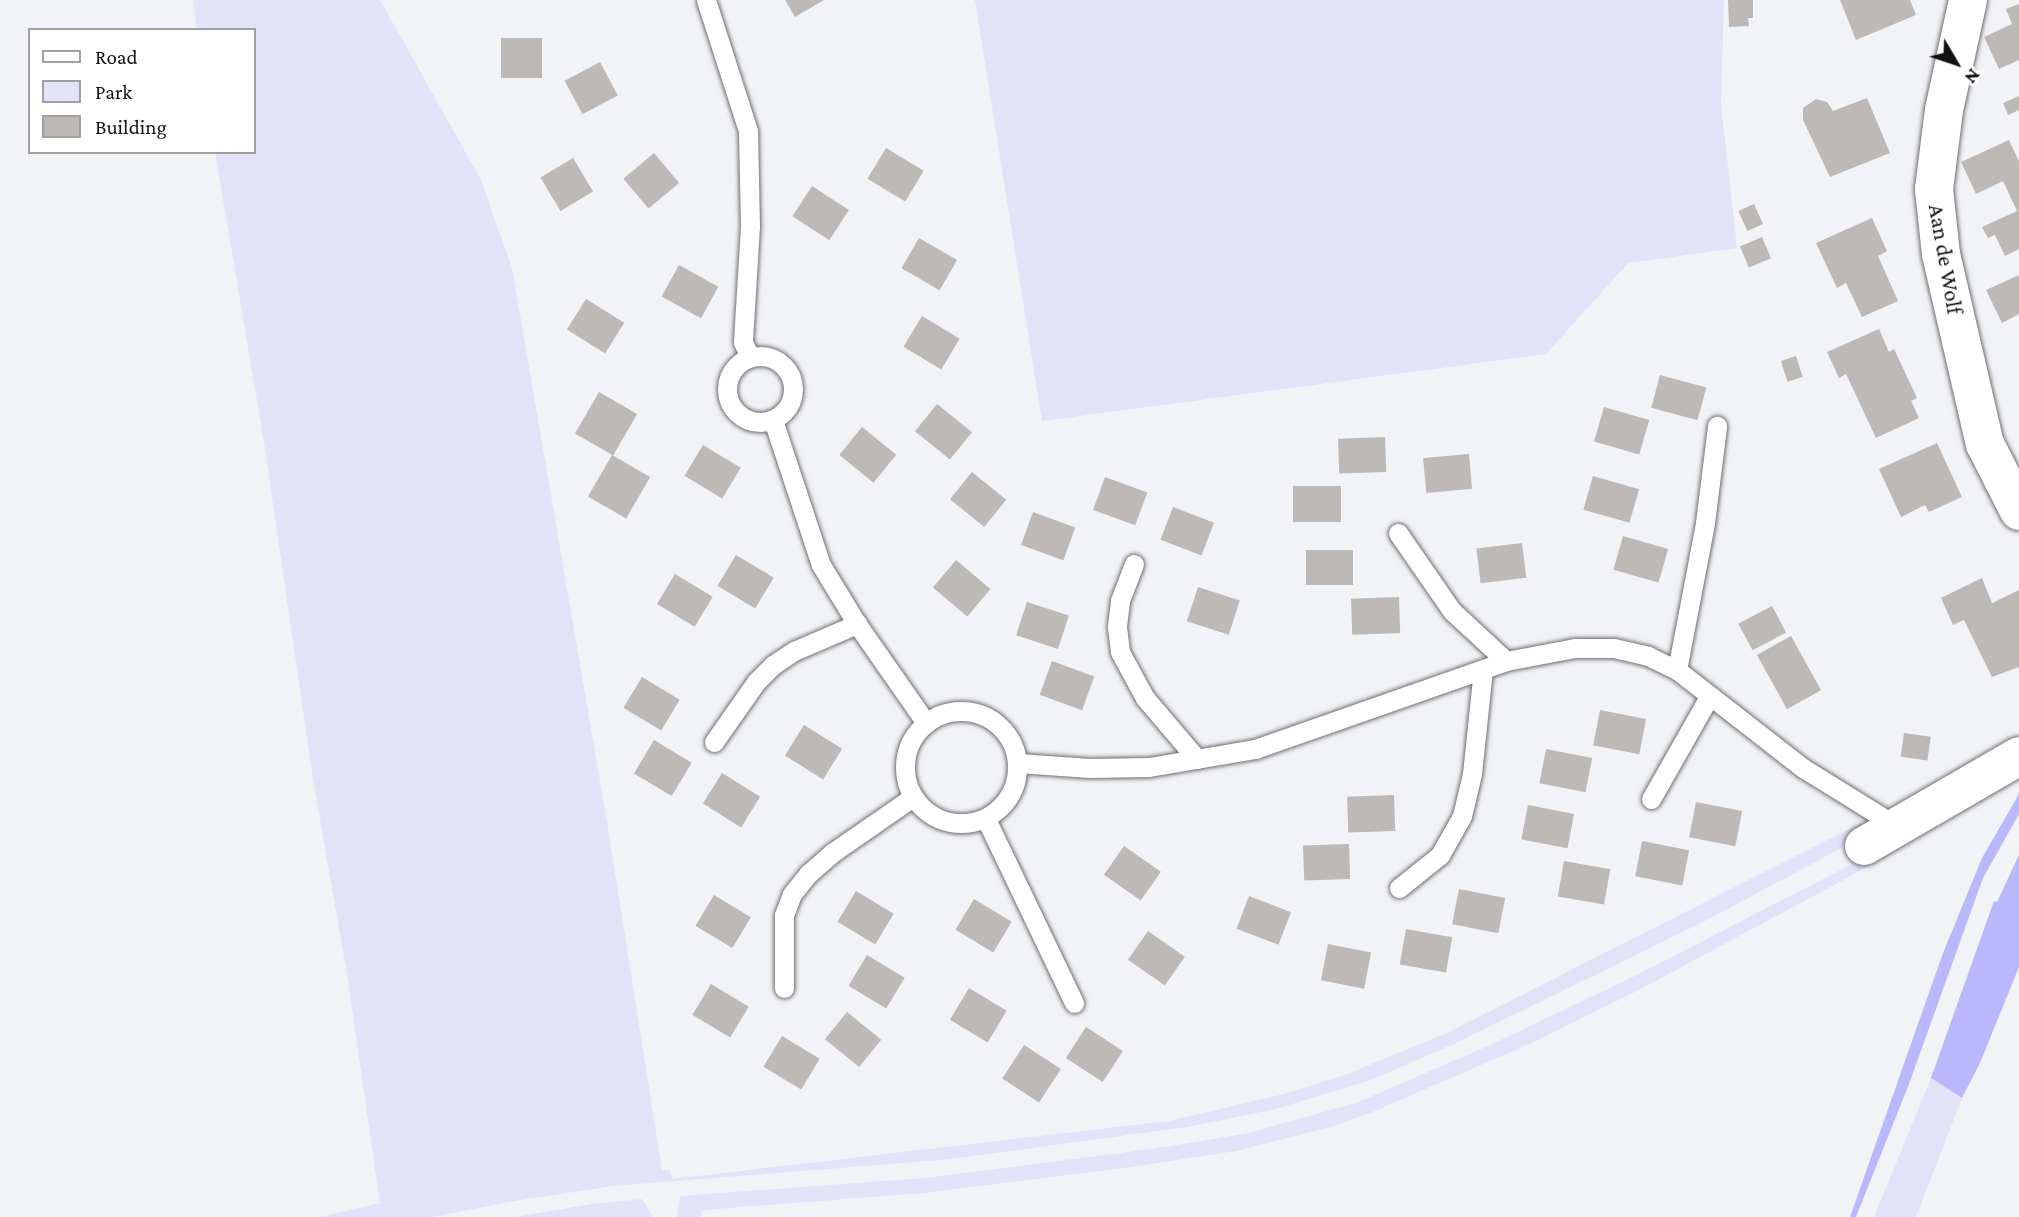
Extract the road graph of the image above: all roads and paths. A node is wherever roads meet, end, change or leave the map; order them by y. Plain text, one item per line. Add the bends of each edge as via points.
1 (706, 0) edge
2 (1968, 0) edge
3 (750, 357) junction
4 (773, 420) junction
5 (1717, 426) dead end
6 (2019, 511) edge
7 (1398, 533) dead end
8 (1135, 564) dead end
9 (857, 625) junction
10 (1506, 661) junction
11 (1483, 670) junction
12 (1677, 670) junction
13 (1709, 696) junction
14 (926, 723) junction
15 (714, 742) dead end
16 (2019, 756) edge
17 (1197, 759) junction
18 (1018, 763) junction
19 (913, 797) junction
20 (1651, 799) dead end
21 (986, 819) junction
22 (1898, 827) junction
23 (1864, 846) dead end
24 (1399, 888) dead end
25 (784, 988) dead end
26 (1074, 1003) dead end

1 - 3 lane via 748,131 750,226 743,342
2 - 6 street, Aan de Wolf via 1944,110 1934,189 1941,254 1986,444
3 - 4 lane via 774,359 792,377 791,402
3 - 4 lane via 736,365 728,378 732,408 743,419
4 - 9 lane via 814,546
5 - 12 lane via 1705,523
7 - 10 lane via 1452,611
8 - 17 lane via 1120,601 1120,652 1146,698
9 - 14 lane
9 - 15 lane via 794,651 773,665
10 - 11 lane
10 - 12 lane via 1575,648 1614,648 1648,656
11 - 17 lane via 1255,749
11 - 24 lane via 1472,774 1462,816 1440,855
12 - 13 lane
13 - 20 lane
13 - 22 lane via 1804,768
14 - 18 lane via 941,714 976,713 1005,731
14 - 19 lane via 914,735 906,758 906,782
16 - 22 street
17 - 18 lane via 1149,767
18 - 21 lane via 1010,796
19 - 21 lane via 937,819 970,824
19 - 25 lane via 832,853 792,894 784,915
21 - 26 lane
22 - 23 street

